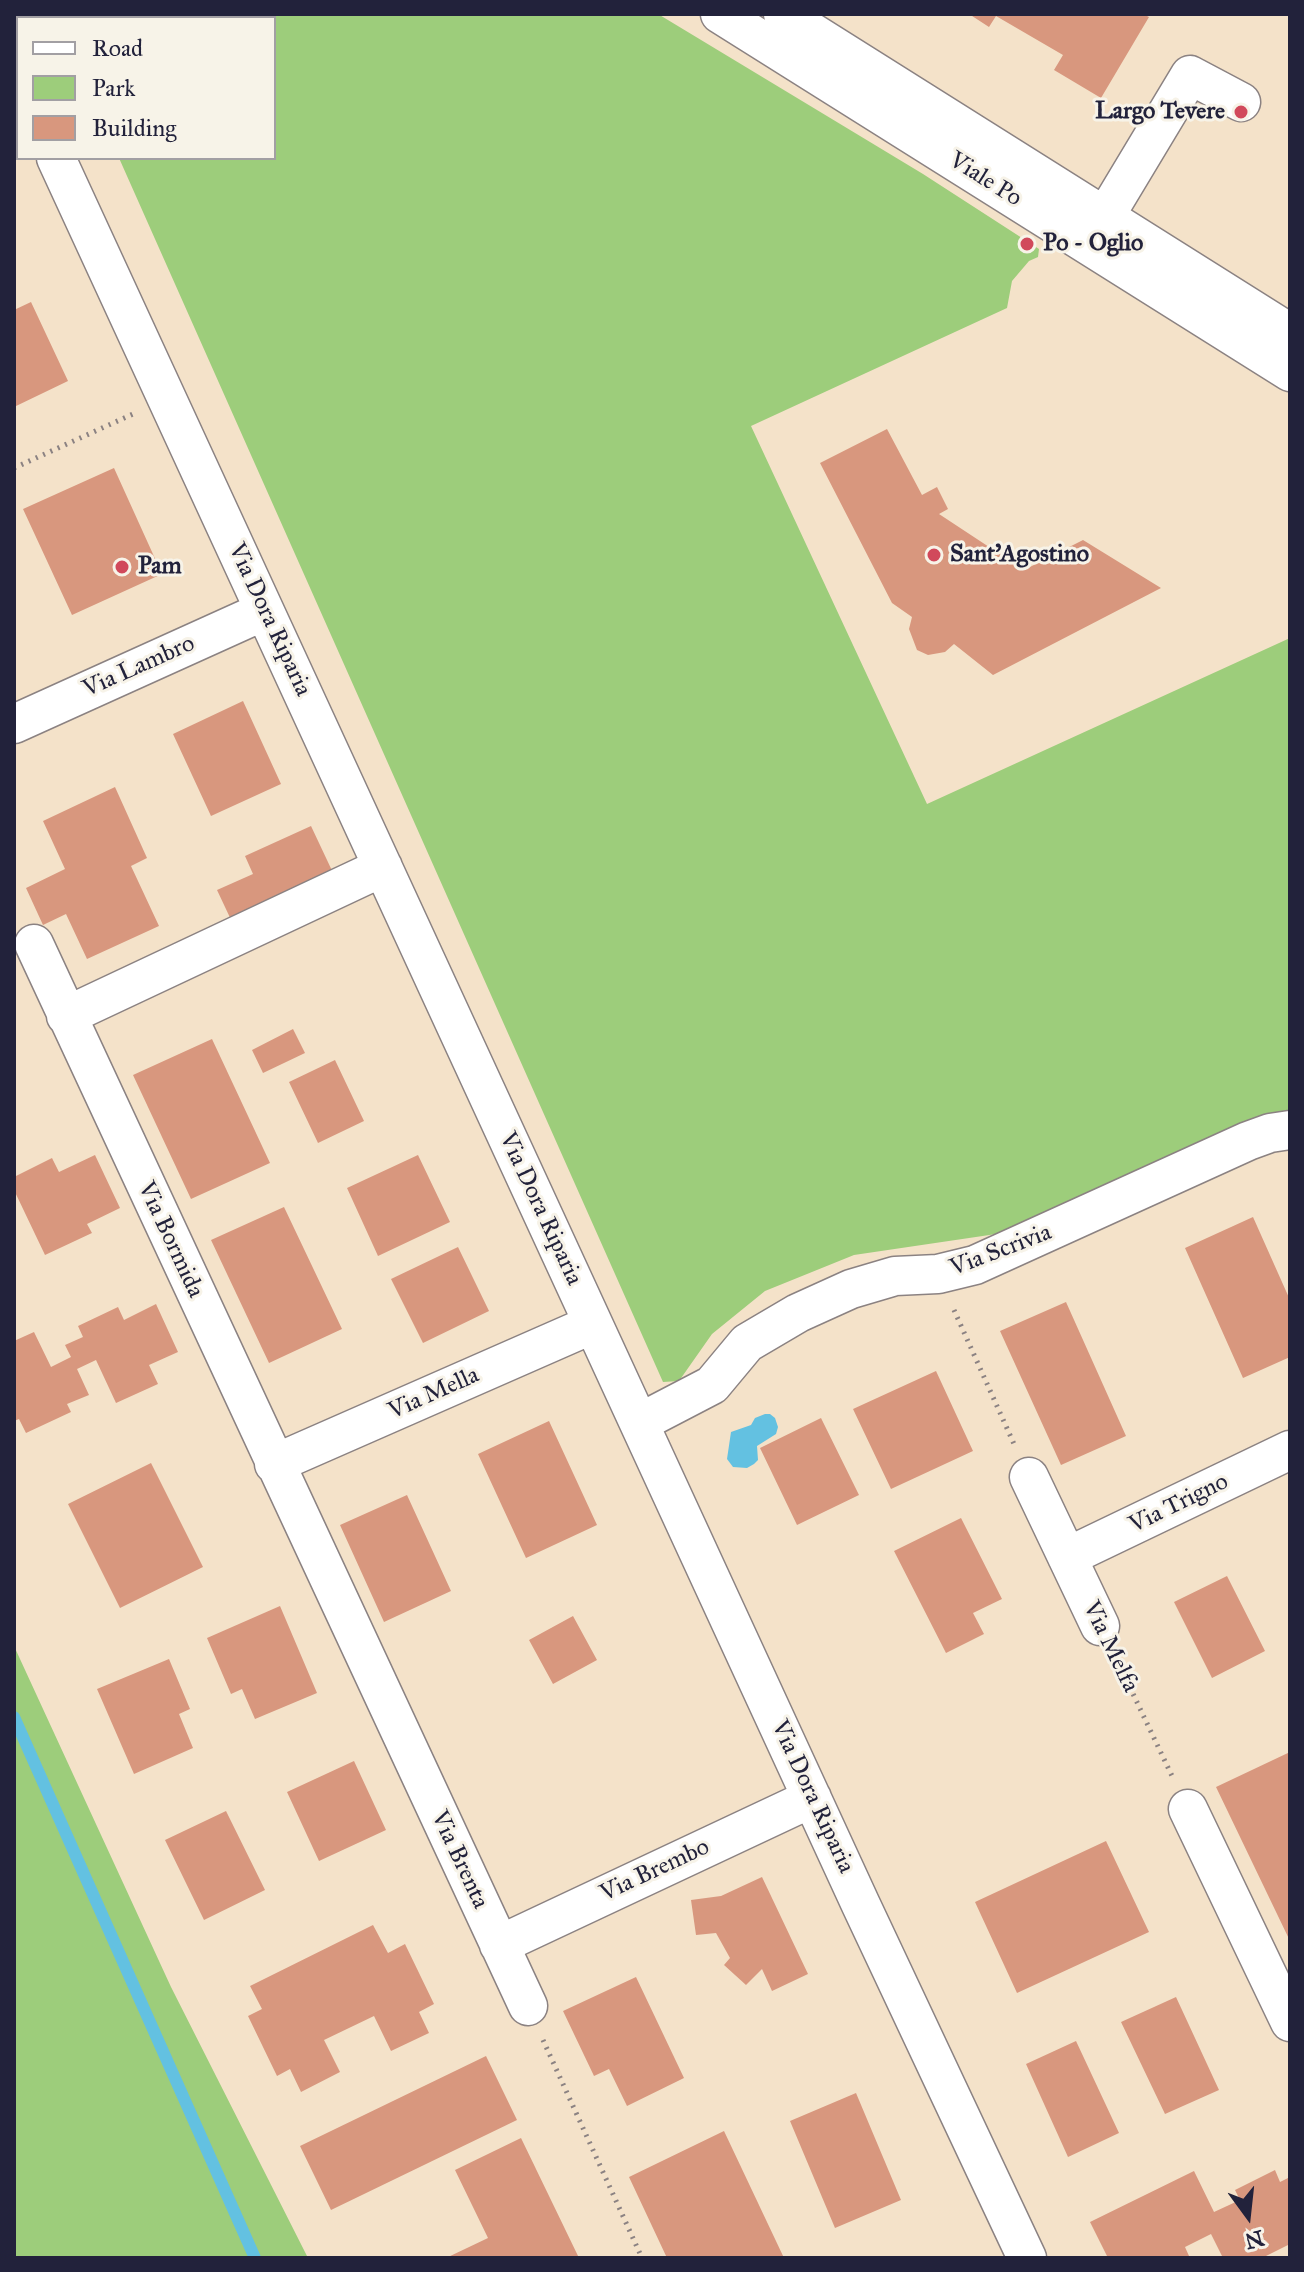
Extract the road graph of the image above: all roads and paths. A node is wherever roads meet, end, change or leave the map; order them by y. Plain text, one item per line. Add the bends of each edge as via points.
1 (720, 14) edge
2 (783, 14) edge
3 (1241, 102) dead end
4 (57, 160) edge
5 (1096, 230) junction
6 (1290, 333) edge
7 (1290, 372) edge
8 (167, 399) junction
9 (14, 468) edge
10 (264, 611) junction
11 (14, 724) edge
12 (383, 867) junction
13 (34, 944) dead end
14 (66, 1016) junction
15 (1290, 1130) edge
16 (938, 1274) junction
17 (593, 1324) junction
18 (639, 1423) junction
19 (1290, 1450) edge
20 (274, 1464) junction
21 (1029, 1477) joint
22 (1067, 1557) junction
23 (1100, 1626) joint
24 (812, 1798) junction
25 (1188, 1809) joint
26 (499, 1945) junction
27 (528, 2006) joint
28 (1289, 2018) edge
29 (642, 2258) edge
30 (1027, 2258) edge

1 - 5 street, Viale Po
2 - 5 street, Viale Po
3 - 5 street via 1190,75
4 - 8 street, Via Dora Riparia
5 - 6 street, Viale Po
5 - 7 street, Viale Po
8 - 9 path
8 - 10 street, Via Dora Riparia
10 - 11 street, Via Lambro
10 - 12 street, Via Dora Riparia
12 - 14 street
12 - 17 street, Via Dora Riparia
13 - 14 street, Via Bormida
14 - 20 street, Via Bormida
15 - 16 street, Via Scrivia via 1248,1141 975,1265
16 - 18 street, Via Scrivia via 895,1276 798,1313 747,1343 712,1385
16 - 21 path
17 - 18 street, Via Dora Riparia
17 - 20 street, Via Mella
18 - 24 street, Via Dora Riparia
19 - 22 street, Via Trigno
20 - 26 street, Via Brenta
21 - 22 street, Via Melfa
22 - 23 street, Via Melfa
23 - 25 path, Via Melfa
24 - 26 street, Via Brembo
24 - 30 street, Via Dora Riparia
25 - 28 street
26 - 27 street, Via Brenta
27 - 29 path

